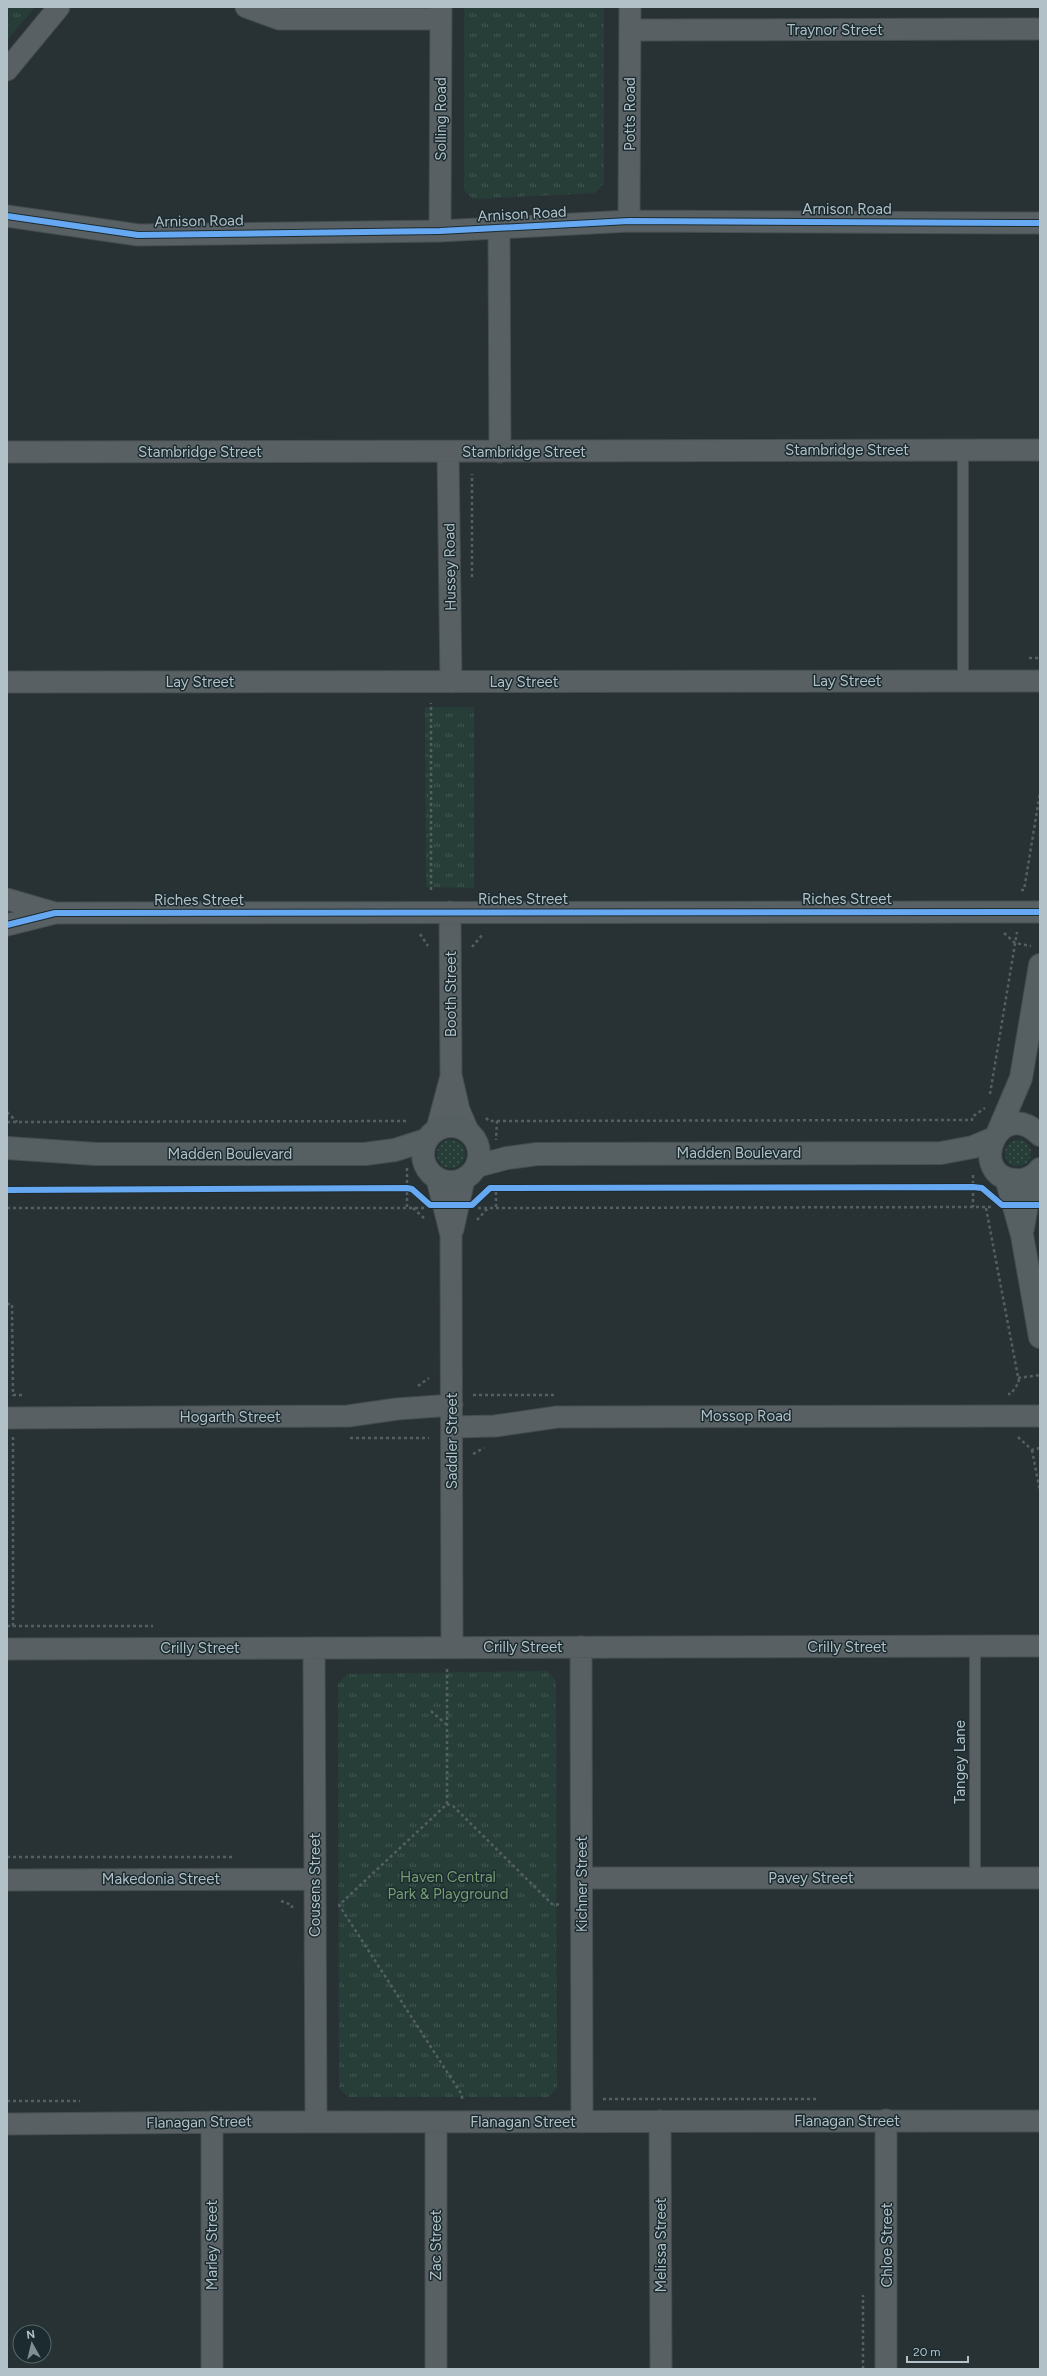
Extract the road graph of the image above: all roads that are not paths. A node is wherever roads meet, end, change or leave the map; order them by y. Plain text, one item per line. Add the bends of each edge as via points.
1 (59, 7) edge
2 (246, 7) edge
3 (630, 7) edge
4 (441, 13) edge
5 (1040, 29) edge
6 (630, 30) junction
7 (7, 70) edge
8 (7, 216) edge
9 (629, 221) junction
10 (1040, 223) edge
11 (499, 228) junction
12 (440, 231) junction
13 (963, 450) junction
14 (1040, 450) edge
15 (7, 452) edge
16 (448, 452) junction
17 (500, 452) junction
18 (963, 681) junction
19 (1040, 681) edge
20 (7, 682) edge
21 (451, 682) junction
22 (7, 898) edge
23 (450, 912) junction
24 (1030, 912) edge
25 (55, 913) junction
26 (7, 924) edge
27 (1037, 956) edge
28 (451, 1075) junction
29 (1021, 1078) junction
30 (1037, 1132) edge
31 (431, 1135) junction
32 (472, 1135) junction
33 (995, 1136) junction
34 (7, 1148) edge
35 (941, 1153) junction
36 (96, 1154) junction
37 (365, 1154) junction
38 (537, 1154) junction
39 (7, 1163) edge
40 (1039, 1170) edge
41 (1000, 1172) junction
42 (431, 1173) junction
43 (471, 1173) junction
44 (451, 1235) junction
45 (1022, 1235) junction
46 (1040, 1336) edge
47 (452, 1406) junction
48 (1040, 1416) edge
49 (10, 1418) edge
50 (452, 1426) junction
51 (975, 1646) junction
52 (1040, 1646) edge
53 (581, 1647) junction
54 (314, 1648) junction
55 (452, 1648) junction
56 (7, 1649) edge
57 (582, 1878) junction
58 (975, 1878) junction
59 (1040, 1878) edge
60 (315, 1879) junction
61 (7, 1880) edge
62 (886, 2120) junction
63 (660, 2121) junction
64 (1040, 2121) edge
65 (212, 2122) junction
66 (316, 2122) junction
67 (436, 2122) junction
68 (582, 2122) junction
69 (7, 2124) edge
70 (212, 2369) edge
71 (436, 2369) edge
72 (661, 2369) edge
73 (886, 2369) edge

1 - 7 street
2 - 4 street via 279,19
3 - 6 street, Potts Road
4 - 12 street, Solling Road
5 - 6 street, Traynor Street
6 - 9 street, Potts Road
8 - 12 street, Arnison Road via 138,235
9 - 10 street, Arnison Road
9 - 11 street, Arnison Road
11 - 12 street, Arnison Road
11 - 17 street
13 - 14 street, Stambridge Street
13 - 17 street, Stambridge Street
13 - 18 lane
15 - 16 street, Stambridge Street
16 - 17 street, Stambridge Street
16 - 21 street, Hussey Road
18 - 19 street, Lay Street
18 - 21 street, Lay Street
20 - 21 street, Lay Street
22 - 25 street, Riches Street
23 - 24 street, Riches Street
23 - 25 street, Riches Street
23 - 28 street, Booth Street
25 - 26 street, Riches Street
27 - 29 street
28 - 31 street, Booth Street
28 - 32 street, Booth Street via 459,1110
29 - 30 street via 1026,1109
29 - 33 street
30 - 33 street, Madden Boulevard via 1025,1125 1015,1124 1006,1127
31 - 32 street via 453,1126
31 - 37 street, Madden Boulevard via 395,1150
31 - 42 street via 423,1149
32 - 38 street, Madden Boulevard
32 - 43 street via 479,1157
33 - 35 street, Madden Boulevard via 973,1147
33 - 41 street via 990,1148
34 - 36 street, Madden Boulevard
35 - 38 street, Madden Boulevard
35 - 41 street, Madden Boulevard
36 - 37 street, Madden Boulevard
36 - 39 street, Madden Boulevard
37 - 42 street, Madden Boulevard
38 - 43 street, Madden Boulevard via 507,1158
40 - 41 street, Madden Boulevard via 1024,1180
40 - 45 street via 1027,1204
41 - 45 street
42 - 43 street via 446,1182
42 - 44 street, Saddler Street
43 - 44 street, Saddler Street
44 - 47 street, Saddler Street
45 - 46 street
47 - 49 street, Hogarth Street via 397,1409 348,1416
47 - 50 street, Saddler Street
48 - 50 street, Mossop Road via 557,1416 495,1426
50 - 55 street, Saddler Street
51 - 52 street, Crilly Street
51 - 53 street, Crilly Street
51 - 58 lane, Tangey Lane
53 - 55 street, Crilly Street
53 - 57 street, Kichner Street
54 - 55 street, Crilly Street
54 - 56 street, Crilly Street
54 - 60 street, Cousens Street
57 - 58 street, Pavey Street
57 - 68 street, Kichner Street
58 - 59 street, Pavey Street
60 - 61 street, Makedonia Street
60 - 66 street, Cousens Street
62 - 63 street, Flanagan Street
62 - 64 street, Flanagan Street
62 - 73 street, Chloe Street
63 - 68 street, Flanagan Street
63 - 72 street, Melissa Street
65 - 66 street, Flanagan Street
65 - 69 street, Flanagan Street
65 - 70 street, Marley Street
66 - 67 street, Flanagan Street
67 - 68 street, Flanagan Street
67 - 71 street, Zac Street

